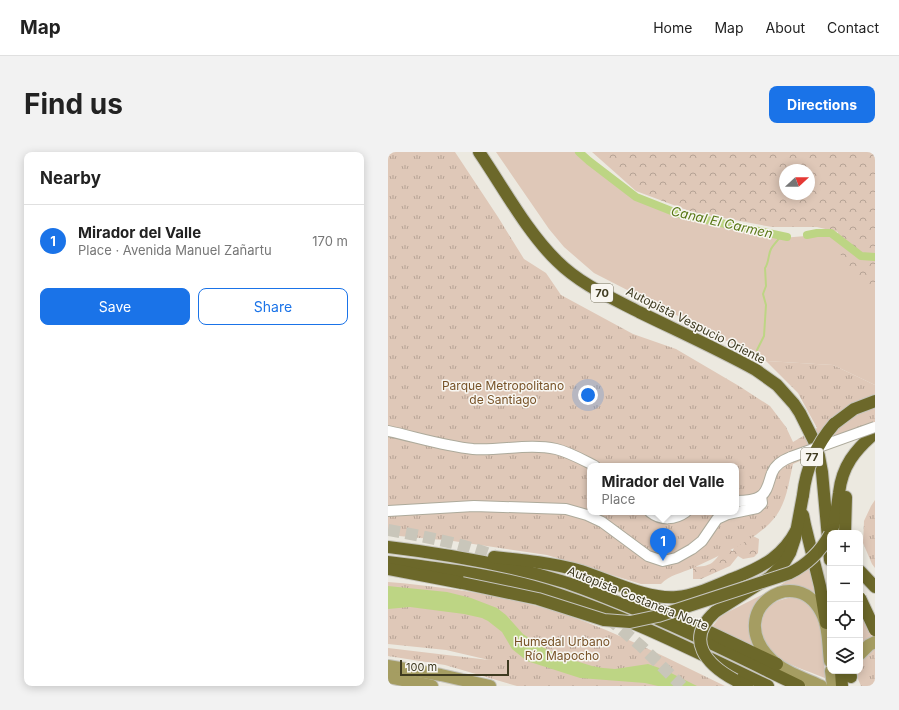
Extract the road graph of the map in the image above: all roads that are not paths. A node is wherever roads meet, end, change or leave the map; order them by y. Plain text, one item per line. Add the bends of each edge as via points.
1 (479, 152) edge
2 (875, 401) edge
3 (875, 427) edge
4 (388, 432) edge
5 (871, 437) edge
6 (589, 463) edge
7 (803, 495) junction
8 (761, 496) junction
9 (739, 502) edge
10 (388, 511) edge
11 (739, 512) edge
12 (587, 515) edge
13 (587, 515) edge
14 (656, 515) edge
15 (681, 515) edge
16 (726, 515) edge
17 (797, 529) junction
18 (828, 530) edge
19 (831, 530) edge
20 (845, 530) edge
21 (827, 540) edge
22 (388, 547) edge
23 (438, 554) junction
24 (517, 560) junction
25 (388, 562) edge
26 (388, 569) edge
27 (863, 574) edge
28 (875, 587) edge
29 (862, 602) edge
30 (863, 609) edge
31 (875, 617) edge
32 (826, 623) junction
33 (875, 630) edge
34 (828, 638) edge
35 (875, 642) edge
36 (863, 651) edge
37 (777, 664) junction
38 (388, 666) edge
39 (388, 677) edge
40 (432, 686) edge
41 (490, 686) edge
42 (747, 686) edge
43 (768, 686) edge
44 (799, 686) edge
45 (821, 686) edge

1 - 18 highway, Autopista Vespucio Oriente / 70 via 542,244 570,273 610,297 756,370 787,396 800,413 818,449
2 - 7 highway, 77, bridge via 854,409 834,424 820,442 810,462
3 - 8 street, bridge via 791,456 779,463
4 - 6 street via 451,446 489,450 543,447 557,449
5 - 19 highway via 851,457 844,469
5 - 20 highway via 854,462 848,481
7 - 17 highway
7 - 32 highway, bridge via 805,525 817,571
8 - 9 street
8 - 11 street via 762,503 756,508
10 - 13 street via 474,506 566,508
12 - 16 street via 602,522 648,556 663,561 676,558 692,549 702,541 717,519
14 - 15 street via 663,519
17 - 24 highway via 781,553 762,566 697,592 671,598 643,593 579,571
17 - 42 highway, bridge via 787,559 775,573 715,612 703,626 703,650 712,665 723,674
21 - 26 highway, bridge via 811,559 790,573 639,621 604,620 538,599
22 - 23 highway, Autopista Costanera Norte
23 - 24 highway
23 - 44 highway, Autopista Costanera Norte via 522,571 582,588 666,622
24 - 37 highway via 621,594 684,620
25 - 43 highway, Autopista Costanera Norte via 489,577 560,594 648,629
27 - 28 highway
29 - 33 highway, bridge
30 - 31 highway
32 - 34 main road
32 - 37 main road via 814,602 800,593 783,592 767,600 757,613 755,629 763,650
35 - 36 main road
37 - 45 main road
38 - 41 main road
39 - 40 main road

